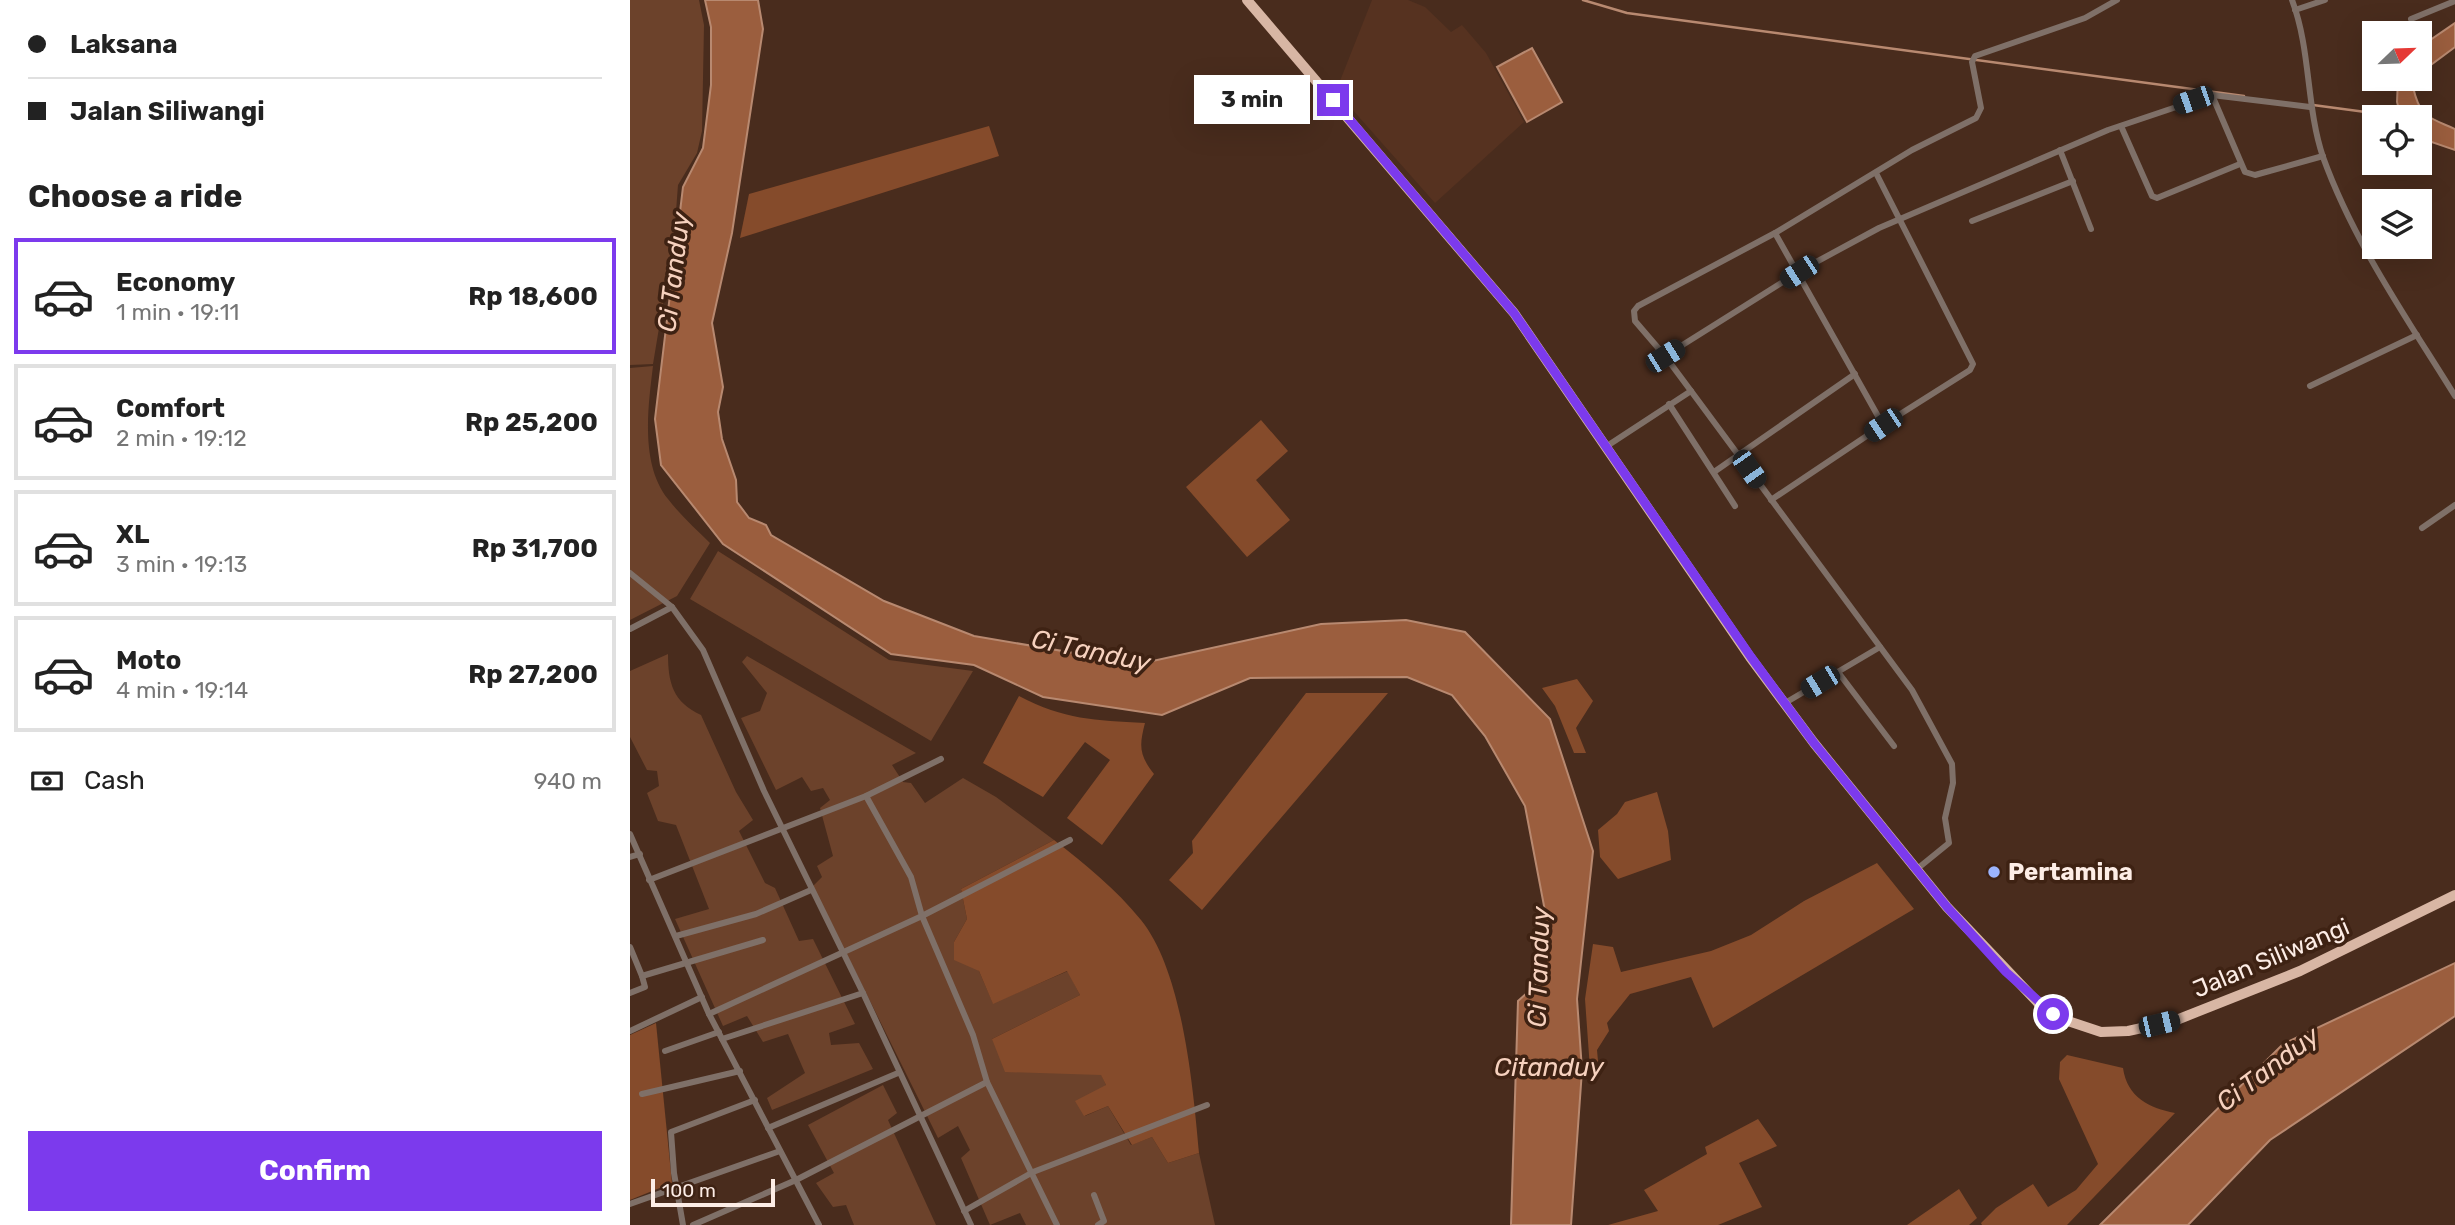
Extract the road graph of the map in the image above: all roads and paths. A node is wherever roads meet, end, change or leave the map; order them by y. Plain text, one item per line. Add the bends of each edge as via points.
1 (1247, 0) edge
2 (2117, 0) edge
3 (2292, 0) edge
4 (2325, 0) edge
5 (2455, 1) edge
6 (2295, 10) junction
7 (2411, 19) dead end
8 (2212, 95) junction
9 (2311, 107) junction
10 (2121, 126) junction
11 (2060, 150) junction
12 (2323, 156) junction
13 (2240, 164) junction
14 (1876, 173) junction
15 (2073, 181) junction
16 (1899, 218) junction
17 (1972, 221) dead end
18 (2091, 229) dead end
19 (1776, 233) junction
20 (1799, 272) junction
21 (2417, 335) junction
22 (1665, 356) junction
23 (1854, 374) junction
24 (2310, 386) dead end
25 (1691, 391) junction
26 (2455, 396) edge
27 (1669, 404) junction
28 (1883, 425) junction
29 (1607, 446) junction
30 (1738, 454) junction
31 (1714, 472) junction
32 (1771, 500) junction
33 (1735, 506) dead end
34 (2455, 506) edge
35 (2422, 528) dead end
36 (630, 573) edge
37 (672, 607) junction
38 (630, 629) edge
39 (1880, 647) junction
40 (1838, 672) junction
41 (1785, 704) junction
42 (1894, 746) dead end
43 (941, 759) dead end
44 (866, 796) junction
45 (784, 830) junction
46 (630, 834) edge
47 (1070, 840) dead end
48 (640, 854) junction
49 (630, 857) edge
50 (1917, 869) junction
51 (649, 880) junction
52 (811, 890) junction
53 (2455, 895) edge
54 (922, 916) junction
55 (676, 936) junction
56 (763, 940) dead end
57 (630, 947) edge
58 (843, 952) junction
59 (686, 963) junction
60 (642, 976) junction
61 (630, 993) edge
62 (863, 993) junction
63 (702, 997) junction
64 (709, 1014) junction
65 (630, 1031) edge
66 (721, 1035) junction
67 (665, 1051) dead end
68 (740, 1071) junction
69 (898, 1073) junction
70 (987, 1082) junction
71 (642, 1094) dead end
72 (755, 1100) junction
73 (1207, 1105) dead end
74 (918, 1116) junction
75 (768, 1128) junction
76 (780, 1151) junction
77 (1033, 1172) junction
78 (796, 1180) junction
79 (676, 1186) junction
80 (1094, 1195) dead end
81 (630, 1204) edge
82 (964, 1211) junction
83 (683, 1225) edge
84 (693, 1225) edge
85 (818, 1225) edge
86 (971, 1225) edge
87 (1057, 1225) edge
88 (1098, 1225) edge

1 - 29 highway, Jalan Siliwangi via 1514,313
2 - 14 street via 2085,18 1973,59 1980,115
3 - 6 street
4 - 6 street
5 - 7 street
6 - 9 street
8 - 9 street
8 - 10 street
8 - 13 street
9 - 12 street
10 - 11 street
10 - 13 street via 2151,196 2157,198
11 - 15 street
11 - 16 street
12 - 13 street via 2255,175
12 - 21 street via 2344,207
14 - 16 street
14 - 19 street
15 - 17 street
15 - 18 street
16 - 20 street
16 - 28 street via 1973,364
19 - 20 street
19 - 22 street via 1634,311 1635,321
20 - 22 street
20 - 23 street
21 - 24 street
21 - 26 street
22 - 25 street
23 - 28 street
23 - 30 street
25 - 27 street
25 - 30 street
27 - 29 street
27 - 31 street
28 - 32 street
29 - 41 highway, Jalan Siliwangi
30 - 31 street
30 - 32 street
31 - 33 street
32 - 39 street
34 - 35 street
36 - 37 street
37 - 38 street
37 - 45 street via 703,650
39 - 40 street
39 - 50 street via 1912,690 1954,772 1945,811 1948,843
40 - 41 street
40 - 42 street
41 - 50 highway, Jalan Siliwangi
43 - 44 street
44 - 45 street
44 - 54 street via 911,877
45 - 51 street
45 - 52 street
46 - 48 street
47 - 54 street
48 - 49 street
48 - 51 street
50 - 53 highway, Jalan Siliwangi via 2042,1007 2101,1031 2128,1031 2187,1016 2300,971
51 - 55 street
52 - 55 street via 756,914
52 - 58 street
54 - 58 street
54 - 70 street via 973,1035
55 - 59 street
56 - 59 street
57 - 60 street
58 - 62 street
58 - 64 street
59 - 60 street
59 - 63 street
60 - 61 street via 645,986
62 - 66 street
62 - 69 street
63 - 64 street
63 - 65 street
64 - 66 street
66 - 67 street
66 - 68 street
68 - 71 street
68 - 72 street
69 - 74 street
69 - 75 street
70 - 74 street
70 - 77 street
72 - 75 street
72 - 79 street via 672,1131
73 - 77 street
74 - 78 street
74 - 82 street
75 - 76 street
76 - 78 street
76 - 79 street
77 - 82 street
77 - 87 street
78 - 84 street
78 - 85 street
79 - 81 street
79 - 83 street
80 - 88 street via 1104,1219
82 - 86 street

